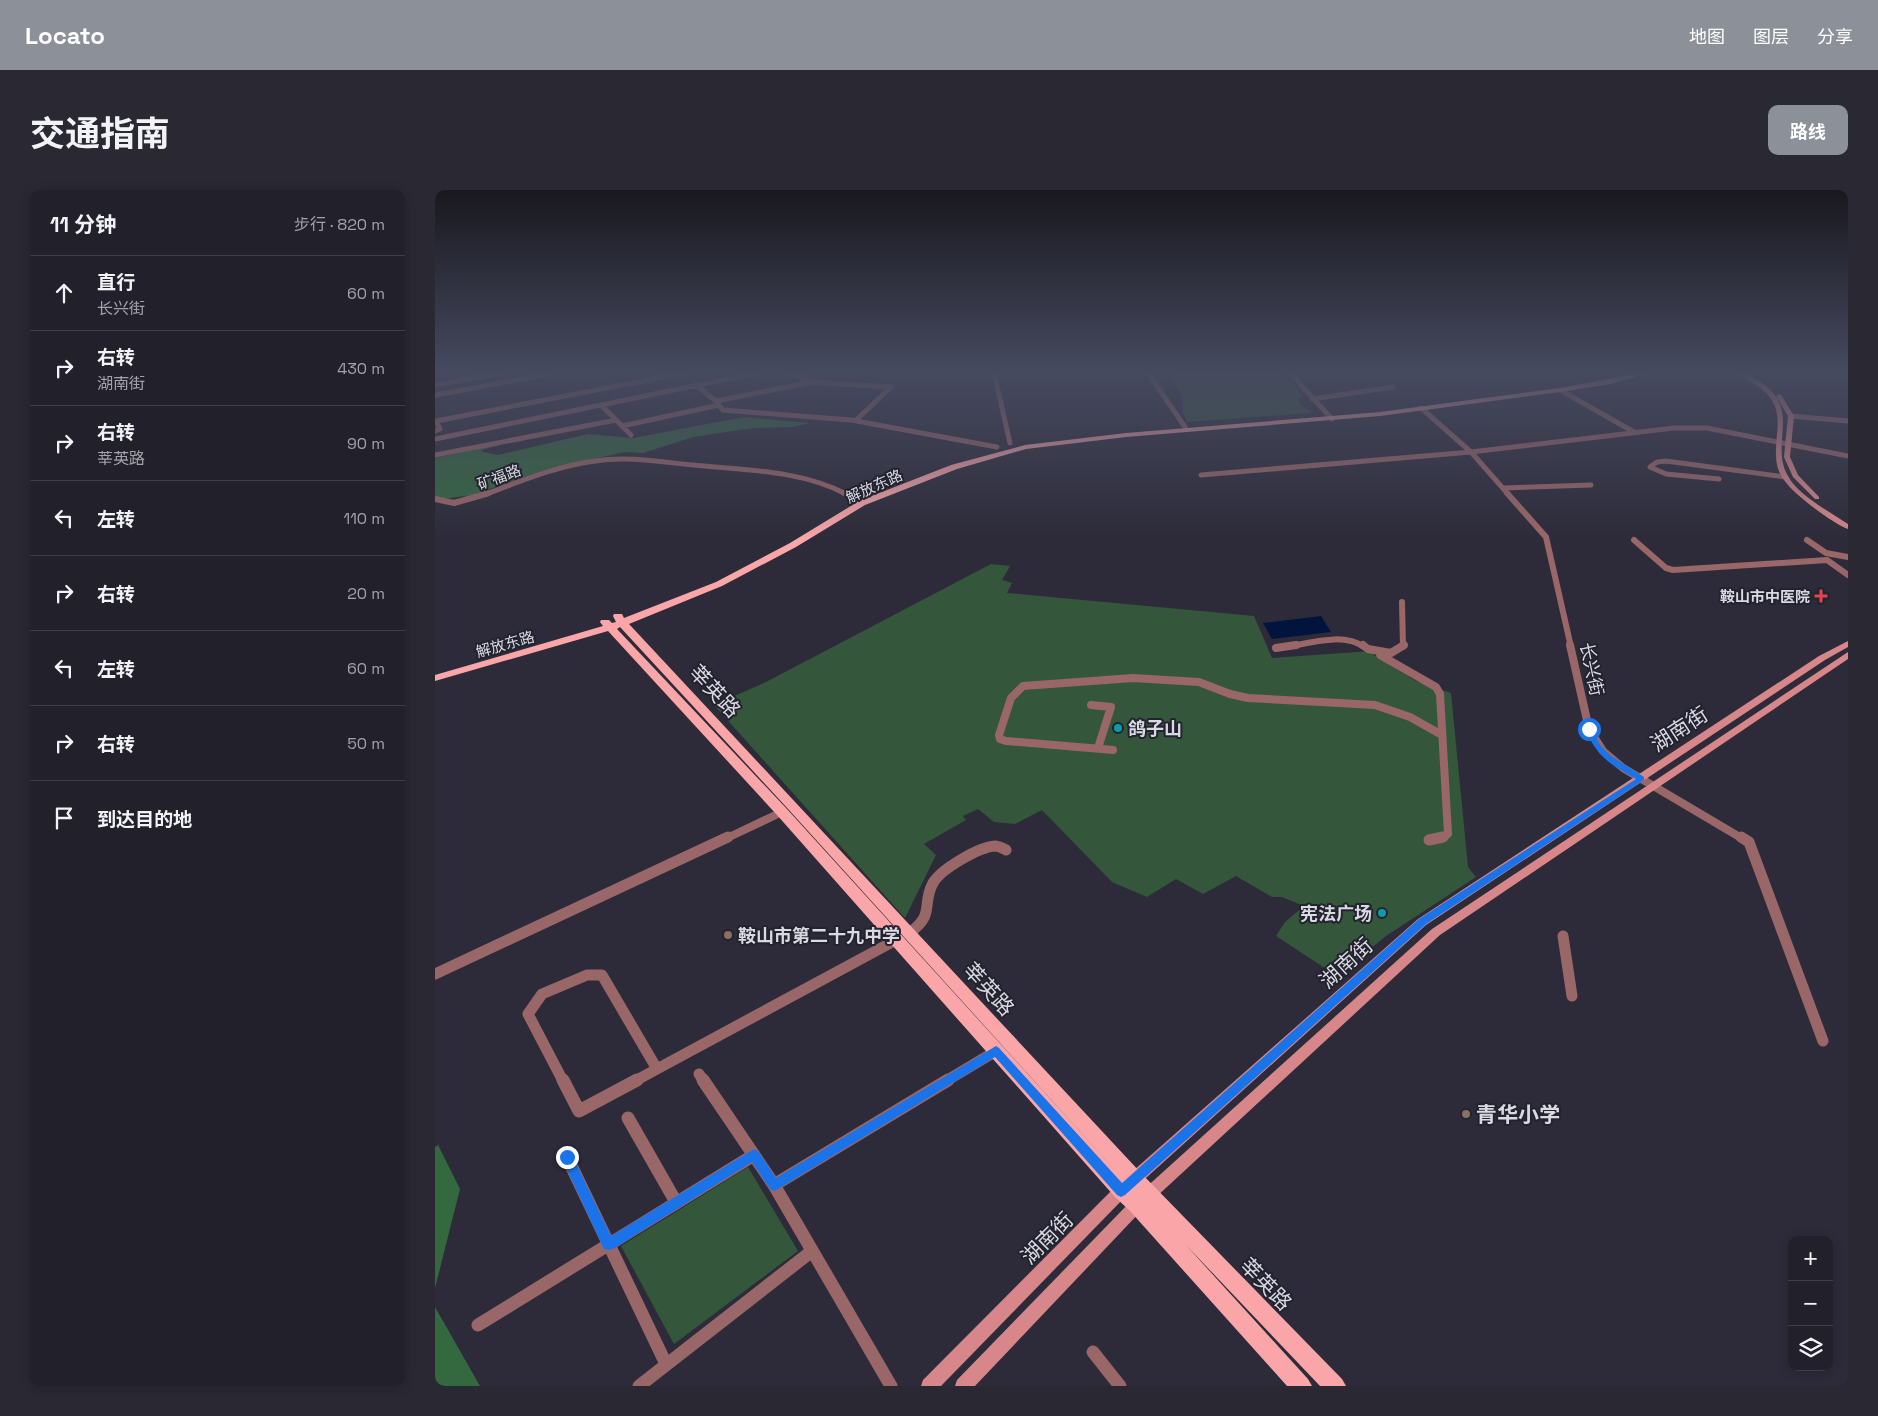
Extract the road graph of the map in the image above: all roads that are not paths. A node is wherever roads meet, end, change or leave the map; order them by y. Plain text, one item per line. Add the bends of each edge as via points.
1 (481, 429) edge
2 (508, 429) edge
3 (569, 429) edge
4 (625, 429) edge
5 (904, 429) edge
6 (1007, 429) edge
7 (1162, 429) edge
8 (1201, 429) edge
9 (1445, 429) edge
10 (1629, 429) edge
11 (1666, 429) edge
12 (1711, 429) edge
13 (1780, 429) edge
14 (1790, 429) edge
15 (1635, 432) junction
16 (631, 435) dead end
17 (435, 438) edge
18 (515, 439) junction
19 (1779, 442) junction
20 (1010, 443) junction
21 (1789, 444) junction
22 (997, 446) junction
23 (1471, 452) junction
24 (435, 455) edge
25 (1848, 456) edge
26 (1201, 475) dead end
27 (1785, 477) junction
28 (1719, 479) dead end
29 (1591, 485) dead end
30 (1503, 488) junction
31 (435, 499) edge
32 (858, 502) junction
33 (1848, 520) edge
34 (1848, 528) edge
35 (1634, 540) dead end
36 (1807, 540) dead end
37 (1848, 557) edge
38 (1848, 575) edge
39 (1402, 602) dead end
40 (613, 622) junction
41 (1848, 644) edge
42 (1276, 648) dead end
43 (1380, 652) junction
44 (1848, 655) edge
45 (435, 671) edge
46 (435, 678) edge
47 (1091, 705) dead end
48 (1442, 735) junction
49 (1098, 748) junction
50 (1113, 750) dead end
51 (1641, 778) junction
52 (1655, 785) junction
53 (782, 812) junction
54 (1429, 840) dead end
55 (1006, 850) dead end
56 (903, 936) junction
57 (1563, 936) dead end
58 (435, 974) edge
59 (1572, 996) dead end
60 (1823, 1041) dead end
61 (996, 1051) junction
62 (657, 1068) junction
63 (699, 1074) dead end
64 (629, 1118) dead end
65 (754, 1155) junction
66 (567, 1157) dead end
67 (1135, 1179) junction
68 (774, 1185) junction
69 (1121, 1191) junction
70 (1150, 1193) junction
71 (676, 1202) junction
72 (1137, 1205) junction
73 (608, 1244) junction
74 (812, 1251) junction
75 (478, 1325) dead end
76 (1093, 1352) dead end
77 (666, 1364) junction
78 (639, 1386) edge
79 (891, 1386) edge
80 (929, 1386) edge
81 (963, 1386) edge
82 (1120, 1386) edge
83 (1301, 1386) edge
84 (1335, 1386) edge

1 - 17 street
2 - 18 street
3 - 18 street
4 - 16 street
5 - 22 street
6 - 20 street
7 - 20 main road, 解放东路
8 - 32 main road, 解放东路 via 1045,443 954,468
9 - 23 street, 长兴街
10 - 15 street
11 - 15 street
12 - 19 street
13 - 19 main road
14 - 21 main road
15 - 23 street
18 - 24 street
19 - 21 street
19 - 27 main road via 1778,456
20 - 22 main road, 解放东路
21 - 25 street
21 - 33 main road via 1787,457 1795,476 1821,502
22 - 32 main road, 解放东路 via 954,459
23 - 26 street
23 - 30 street, 长兴街
27 - 28 street via 1661,461 1650,467 1666,474
27 - 34 main road
29 - 30 street
30 - 51 street, 长兴街 via 1547,537 1589,729 1597,746 1608,758
31 - 32 street, 矿福路 via 454,503 470,500 544,474 593,461 622,458 776,473 840,491
32 - 40 main road, 解放东路 via 793,546 719,584
35 - 38 street via 1673,570 1827,560
36 - 37 street via 1826,553
39 - 43 street via 1404,646 1391,653
40 - 45 main road, 解放东路
40 - 46 main road, 解放东路
40 - 53 main road, 莘英路
40 - 56 main road, 莘英路
41 - 51 main road, 湖南街 via 1837,648
42 - 43 street via 1342,639 1357,641
43 - 48 street via 1440,694
44 - 52 main road, 湖南街
47 - 49 street via 1111,707
48 - 49 street via 1413,717 1375,705 1248,698 1199,682 1133,678 1023,686 1011,698 999,739
48 - 54 street via 1447,834 1441,839
49 - 50 street
51 - 52 street, 长兴街
51 - 67 main road, 湖南街 via 1422,922
52 - 60 street, 长兴街 via 1749,842
52 - 70 main road, 湖南街 via 1436,932
53 - 56 main road, 莘英路
53 - 58 street
55 - 56 street via 998,846 984,849 943,873 934,883 922,926
56 - 61 main road, 莘英路
56 - 62 street
56 - 67 main road, 莘英路
57 - 59 street
61 - 68 street
61 - 69 main road, 莘英路
62 - 62 street via 579,1111 528,1014 542,994 587,975 603,976
63 - 65 street
64 - 71 street
65 - 68 street
65 - 71 street
66 - 73 street
67 - 69 main road, 湖南街
67 - 70 main road, 莘英路
68 - 74 street
69 - 72 main road, 莘英路
69 - 80 main road, 湖南街
70 - 72 main road, 湖南街
70 - 84 main road, 莘英路
71 - 73 street
72 - 81 main road, 湖南街
72 - 83 main road, 莘英路
73 - 75 street
73 - 77 street
74 - 77 street
74 - 79 street
76 - 82 street
77 - 78 street

